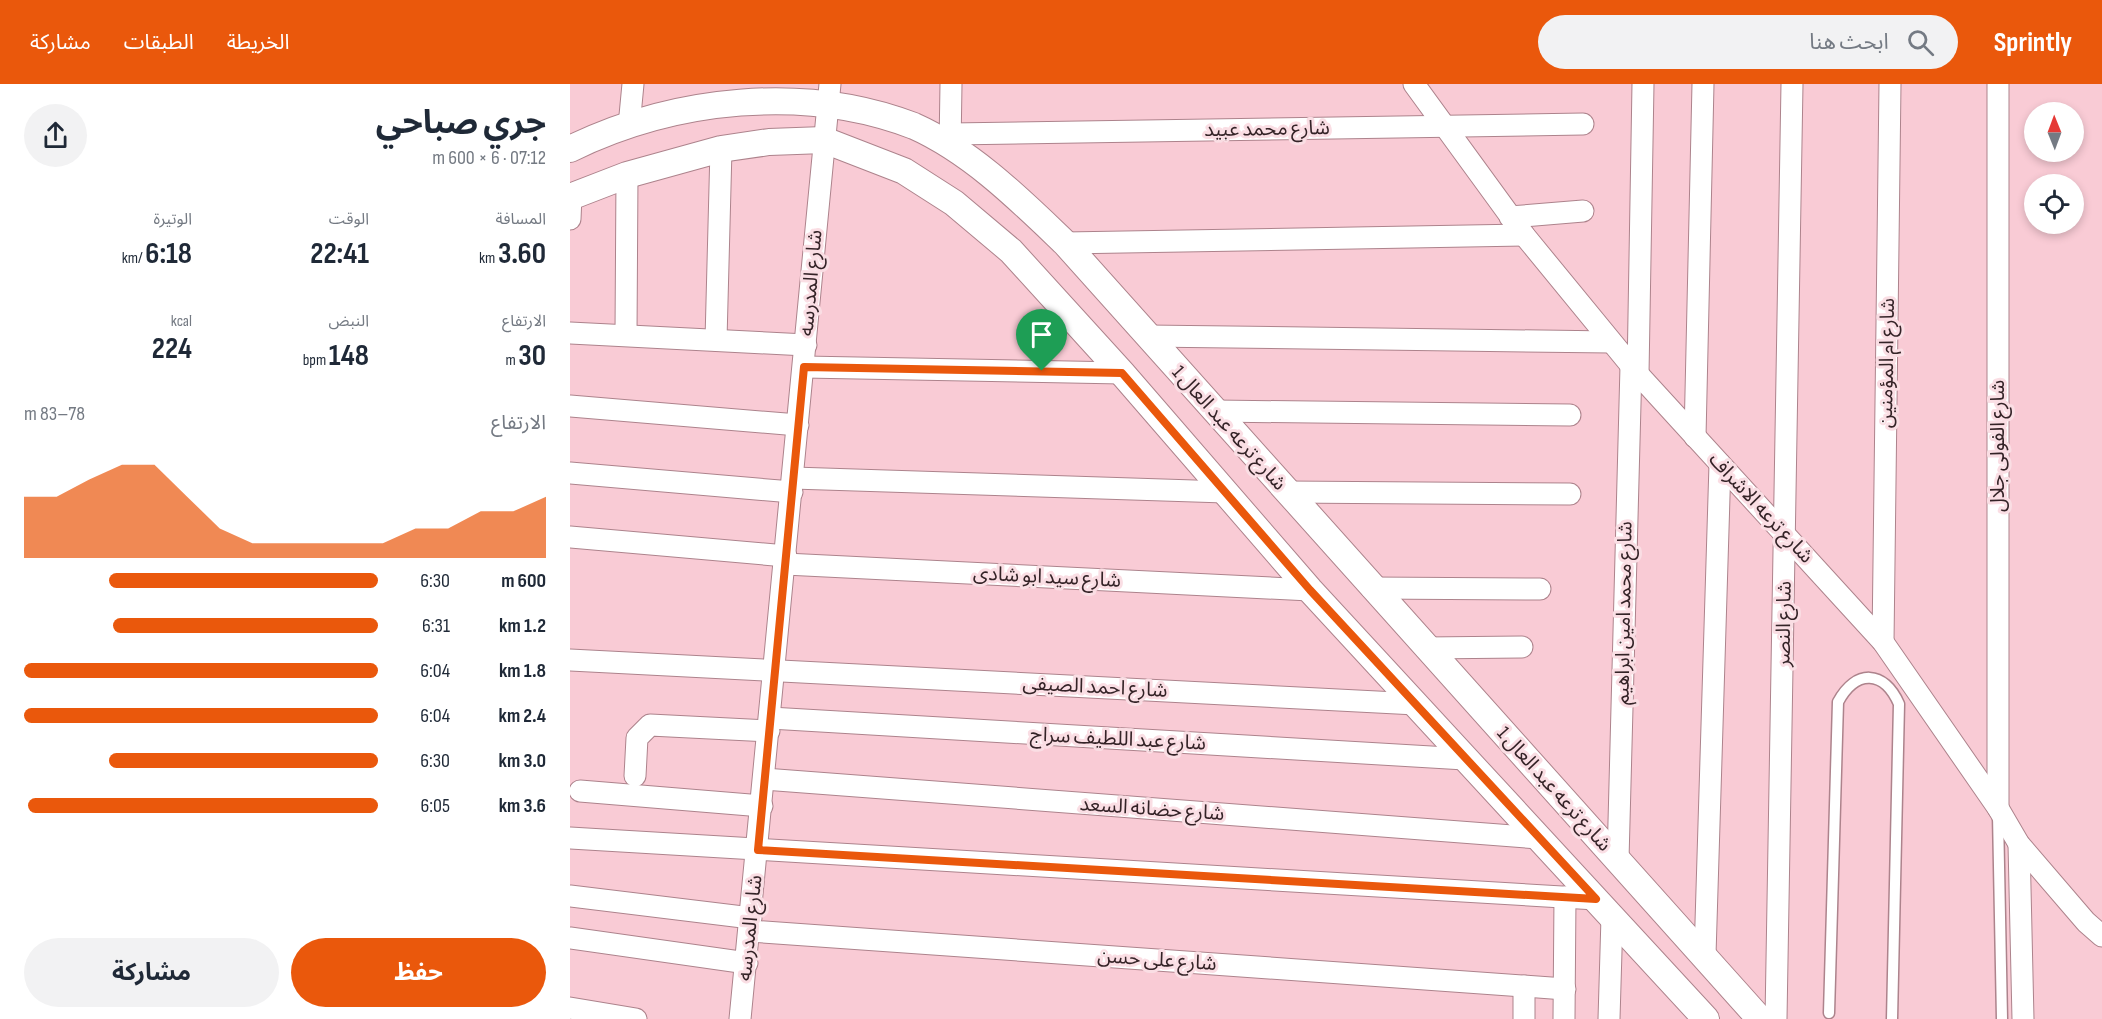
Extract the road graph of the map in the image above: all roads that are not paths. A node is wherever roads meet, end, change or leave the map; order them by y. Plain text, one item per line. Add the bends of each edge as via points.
1 (633, 84) edge
2 (951, 84) edge
3 (1414, 84) edge
4 (1643, 84) edge
5 (1703, 84) edge
6 (1792, 84) edge
7 (1890, 84) edge
8 (1998, 84) edge
9 (829, 92) edge
10 (1583, 124) dead end
11 (628, 126) junction
12 (1442, 126) junction
13 (824, 140) junction
14 (951, 141) junction
15 (721, 149) junction
16 (570, 150) edge
17 (627, 175) junction
18 (570, 204) edge
19 (1583, 211) dead end
20 (1510, 217) junction
21 (1524, 235) junction
22 (1065, 243) junction
23 (570, 333) edge
24 (626, 335) junction
25 (1147, 336) junction
26 (716, 340) junction
27 (1611, 342) junction
28 (806, 345) junction
29 (804, 367) junction
30 (1634, 370) junction
31 (1122, 373) junction
32 (570, 406) edge
33 (1215, 411) junction
34 (1570, 415) dead end
35 (798, 425) junction
36 (1695, 437) junction
37 (1720, 464) junction
38 (570, 473) edge
39 (792, 485) junction
40 (1225, 492) junction
41 (1286, 492) junction
42 (1570, 495) dead end
43 (1786, 535) junction
44 (570, 537) edge
45 (785, 560) junction
46 (1371, 588) junction
47 (1540, 589) dead end
48 (1310, 590) junction
49 (1883, 642) junction
50 (1522, 647) dead end
51 (1425, 648) junction
52 (570, 660) edge
53 (775, 669) junction
54 (1416, 704) junction
55 (770, 724) junction
56 (1465, 759) junction
57 (635, 776) dead end
58 (764, 779) junction
59 (580, 791) dead end
60 (762, 806) junction
61 (1998, 808) junction
62 (570, 838) edge
63 (1539, 838) junction
64 (2019, 844) junction
65 (758, 850) junction
66 (1618, 860) junction
67 (570, 896) edge
68 (1565, 897) junction
69 (1604, 908) junction
70 (751, 925) junction
71 (2102, 936) edge
72 (570, 938) edge
73 (1705, 955) junction
74 (747, 963) junction
75 (1524, 986) junction
76 (1565, 989) junction
77 (570, 1008) edge
78 (1829, 1013) dead end
79 (1749, 1015) edge
80 (1702, 1017) edge
81 (636, 1019) edge
82 (740, 1019) edge
83 (1524, 1019) edge
84 (1564, 1019) edge
85 (1609, 1019) edge
86 (1776, 1019) edge
87 (1892, 1019) edge
88 (2002, 1019) edge
89 (2023, 1019) edge

1 - 11 street
2 - 14 street
3 - 12 street, شارع ترعه الاشراف
4 - 30 street, شارع محمد امين ابراهيم
5 - 36 street
6 - 43 street, شارع النصر
7 - 49 street, شارع ام المؤمنين
8 - 61 street, شارع الفولى جلال
9 - 11 street, شارع ترعه عبد العال 1 via 729,101 668,112
9 - 13 street, شارع المدرسه
9 - 14 street, شارع ترعه عبد العال 1
10 - 12 street, شارع محمد عبيد
11 - 16 street, شارع ترعه عبد العال 1
12 - 14 street, شارع محمد عبيد
12 - 20 street, شارع ترعه الاشراف
13 - 15 street
13 - 28 street, شارع المدرسه
13 - 31 street via 904,171 954,203 1011,251
14 - 22 street, شارع ترعه عبد العال 1
15 - 17 street
15 - 26 street
17 - 18 street
17 - 24 street
19 - 20 street
20 - 21 street, شارع ترعه الاشراف
21 - 22 street
21 - 27 street, شارع ترعه الاشراف
22 - 25 street, شارع ترعه عبد العال 1
23 - 24 street
24 - 26 street
25 - 27 street
25 - 33 street, شارع ترعه عبد العال 1
26 - 28 street
27 - 30 street, شارع ترعه الاشراف
28 - 29 street, شارع المدرسه
29 - 31 street
29 - 35 street, شارع المدرسه
30 - 36 street, شارع ترعه الاشراف
30 - 66 street, شارع محمد امين ابراهيم
31 - 40 street
32 - 35 street
33 - 34 street
33 - 41 street, شارع ترعه عبد العال 1
35 - 39 street, شارع المدرسه
36 - 37 street, شارع ترعه الاشراف
37 - 43 street, شارع ترعه الاشراف
37 - 73 street
38 - 39 street
39 - 40 street
39 - 45 street, شارع المدرسه
40 - 48 street
41 - 42 street
41 - 46 street, شارع ترعه عبد العال 1
43 - 49 street, شارع ترعه الاشراف
43 - 86 street, شارع النصر
44 - 45 street, شارع سيد ابو شادى
45 - 48 street, شارع سيد ابو شادى
45 - 53 street, شارع المدرسه
46 - 47 street
46 - 51 street, شارع ترعه عبد العال 1
48 - 54 street
49 - 61 street, شارع ترعه الاشراف
50 - 51 street
51 - 66 street, شارع ترعه عبد العال 1
52 - 53 street, شارع احمد الصيفى
53 - 54 street, شارع احمد الصيفى
53 - 55 street, شارع المدرسه
54 - 56 street
55 - 56 street, شارع عبد اللطيف سراج
55 - 57 street, شارع عبد اللطيف سراج via 650,725 637,738
55 - 58 street, شارع المدرسه
56 - 63 street
58 - 60 street, شارع المدرسه
58 - 63 street, شارع حضانه السعد
59 - 60 street
60 - 65 street, شارع المدرسه
61 - 64 street, شارع ترعه الاشراف
61 - 88 lane
62 - 65 street
63 - 69 street
64 - 71 street, شارع ترعه الاشراف
64 - 89 street
65 - 68 street
65 - 70 street, شارع المدرسه
66 - 73 street, شارع ترعه عبد العال 1
67 - 70 street, شارع على حسن
68 - 69 street
68 - 76 street
69 - 80 street
69 - 85 street
70 - 74 street, شارع المدرسه
70 - 75 street, شارع على حسن
72 - 74 street
73 - 79 street, شارع ترعه عبد العال 1
74 - 82 street, شارع المدرسه
75 - 76 street, شارع على حسن
75 - 83 street
76 - 84 street
77 - 81 street
78 - 87 lane via 1838,702 1846,687 1861,678 1878,679 1892,689 1899,704

